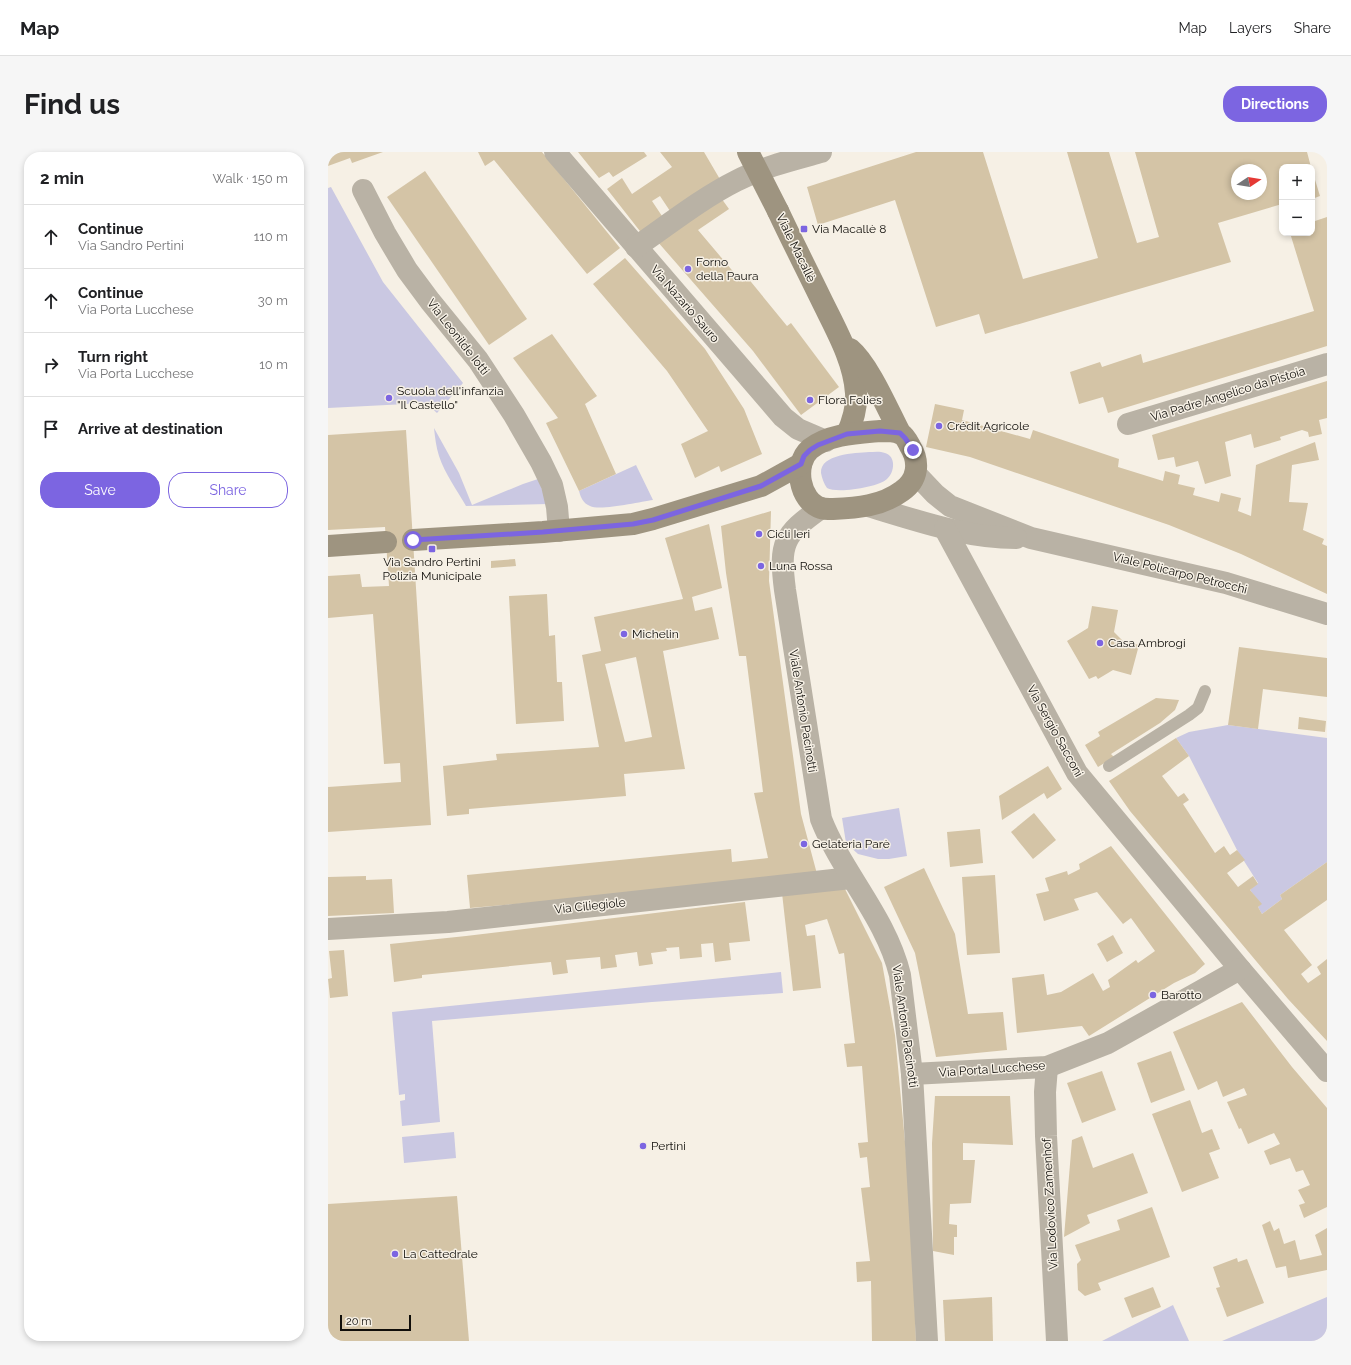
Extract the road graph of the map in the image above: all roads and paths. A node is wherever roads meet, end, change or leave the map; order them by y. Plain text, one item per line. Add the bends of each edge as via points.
1 (555, 152) edge
2 (748, 152) edge
3 (821, 152) edge
4 (364, 190) dead end
5 (636, 247) junction
6 (844, 345) junction
7 (1327, 364) edge
8 (1128, 424) dead end
9 (900, 433) junction
10 (847, 434) junction
11 (826, 441) junction
12 (801, 464) junction
13 (916, 474) junction
14 (761, 486) junction
15 (805, 493) junction
16 (868, 506) junction
17 (821, 508) junction
18 (945, 529) junction
19 (559, 531) junction
20 (1031, 538) junction
21 (413, 540) dead end
22 (386, 542) dead end
23 (328, 546) edge
24 (1327, 614) edge
25 (1205, 691) dead end
26 (1109, 766) dead end
27 (851, 878) junction
28 (328, 929) edge
29 (1240, 969) junction
30 (1047, 1067) junction
31 (1327, 1071) edge
32 (912, 1074) junction
33 (927, 1341) edge
34 (1057, 1341) edge

1 - 5 street, Via Nazario Sauro
2 - 6 main road, Viale Macallè, bridge
3 - 5 street via 766,168 737,181
4 - 19 street, Via Leonilde Iotti via 407,270 478,360 541,462 552,486
5 - 11 street, Via Nazario Sauro via 783,417 804,433
6 - 9 main road, Viale Macallè via 864,366
6 - 10 main road, Viale Macallè via 856,393 854,416
7 - 8 street, Via Padre Angelico da Pistoia
9 - 10 main road via 880,431
9 - 13 main road via 913,450
10 - 11 main road
11 - 12 main road via 810,450
12 - 14 main road
12 - 15 main road via 799,474
13 - 16 main road via 901,492
13 - 20 street, Viale Policarpo Petrocchi via 950,506
14 - 15 main road via 775,485
14 - 19 main road via 653,520
15 - 17 main road
16 - 17 main road
16 - 18 street, Viale Policarpo Petrocchi
17 - 27 street, Viale Antonio Pacinotti via 797,526 786,541 782,562 783,576 821,819
18 - 20 street, Viale Policarpo Petrocchi via 989,538
18 - 29 street, Via Sergio Sacconi via 1077,773
19 - 21 main road
20 - 24 street, Viale Policarpo Petrocchi via 1226,583
22 - 23 main road
25 - 26 lane via 1198,708
27 - 28 street, Via Ciliegiole via 448,922
27 - 32 street, Viale Antonio Pacinotti via 885,934 897,960
29 - 30 street, Via Porta Lucchese via 1108,1043
29 - 31 street, Via Sergio Sacconi
30 - 32 street, Via Porta Lucchese
30 - 34 street, Via Lodovico Zamenhof via 1046,1136
32 - 33 street, Viale Antonio Pacinotti

